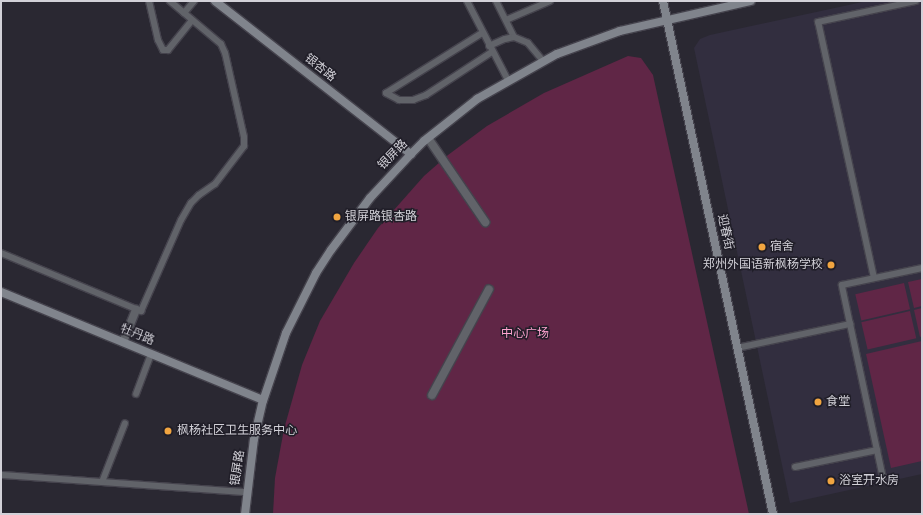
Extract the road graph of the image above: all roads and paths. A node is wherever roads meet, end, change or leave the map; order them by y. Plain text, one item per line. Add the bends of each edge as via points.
1 (149, 1) edge
2 (170, 1) edge
3 (194, 1) edge
4 (215, 1) edge
5 (466, 1) edge
6 (496, 1) edge
7 (550, 1) edge
8 (662, 1) edge
9 (751, 1) edge
10 (916, 1) edge
11 (184, 13) junction
12 (192, 20) junction
13 (506, 20) junction
14 (667, 20) junction
15 (482, 33) junction
16 (514, 37) junction
17 (491, 49) junction
18 (544, 61) junction
19 (508, 80) junction
20 (428, 138) junction
21 (411, 154) junction
22 (485, 222) dead end
23 (1, 253) edge
24 (922, 268) edge
25 (874, 278) junction
26 (488, 289) dead end
27 (1, 292) edge
28 (136, 309) junction
29 (850, 324) junction
30 (123, 342) junction
31 (737, 348) junction
32 (151, 354) junction
33 (136, 394) dead end
34 (432, 395) dead end
35 (264, 400) junction
36 (125, 423) dead end
37 (877, 450) junction
38 (795, 467) dead end
39 (1, 475) edge
40 (883, 478) dead end
41 (102, 482) junction
42 (246, 492) junction
43 (245, 514) edge
44 (773, 514) edge

1 - 12 lane via 158,40 163,50 168,50
2 - 11 lane
3 - 11 lane
4 - 21 street, 银杏路
5 - 15 lane
6 - 13 lane
7 - 13 lane
8 - 14 street, 迎春街
9 - 14 street, 银屏路
10 - 25 lane via 818,22
11 - 12 lane
12 - 28 lane via 221,44 225,53 244,146 215,184 191,204 181,220 141,311
13 - 16 lane
14 - 18 street, 银屏路 via 620,31
14 - 31 street, 迎春街
15 - 17 lane
15 - 17 lane via 386,93 399,100 413,100 426,96
16 - 17 lane via 505,39
16 - 18 lane via 528,43
17 - 19 lane
18 - 19 street, 银屏路
19 - 20 street, 银屏路 via 477,99
20 - 21 street, 银屏路
20 - 22 street
21 - 35 street, 银屏路 via 352,220 316,273 286,333
23 - 28 lane
24 - 25 lane
25 - 29 lane via 842,285
26 - 34 street
27 - 30 street, 牡丹路
28 - 30 street
29 - 31 lane
29 - 37 lane
30 - 32 street, 牡丹路
31 - 44 street, 迎春街
32 - 33 lane
32 - 35 street, 牡丹路
35 - 42 street, 银屏路 via 254,438
36 - 41 lane
37 - 38 lane
37 - 40 lane
39 - 41 lane
41 - 42 lane
42 - 43 street, 银屏路

